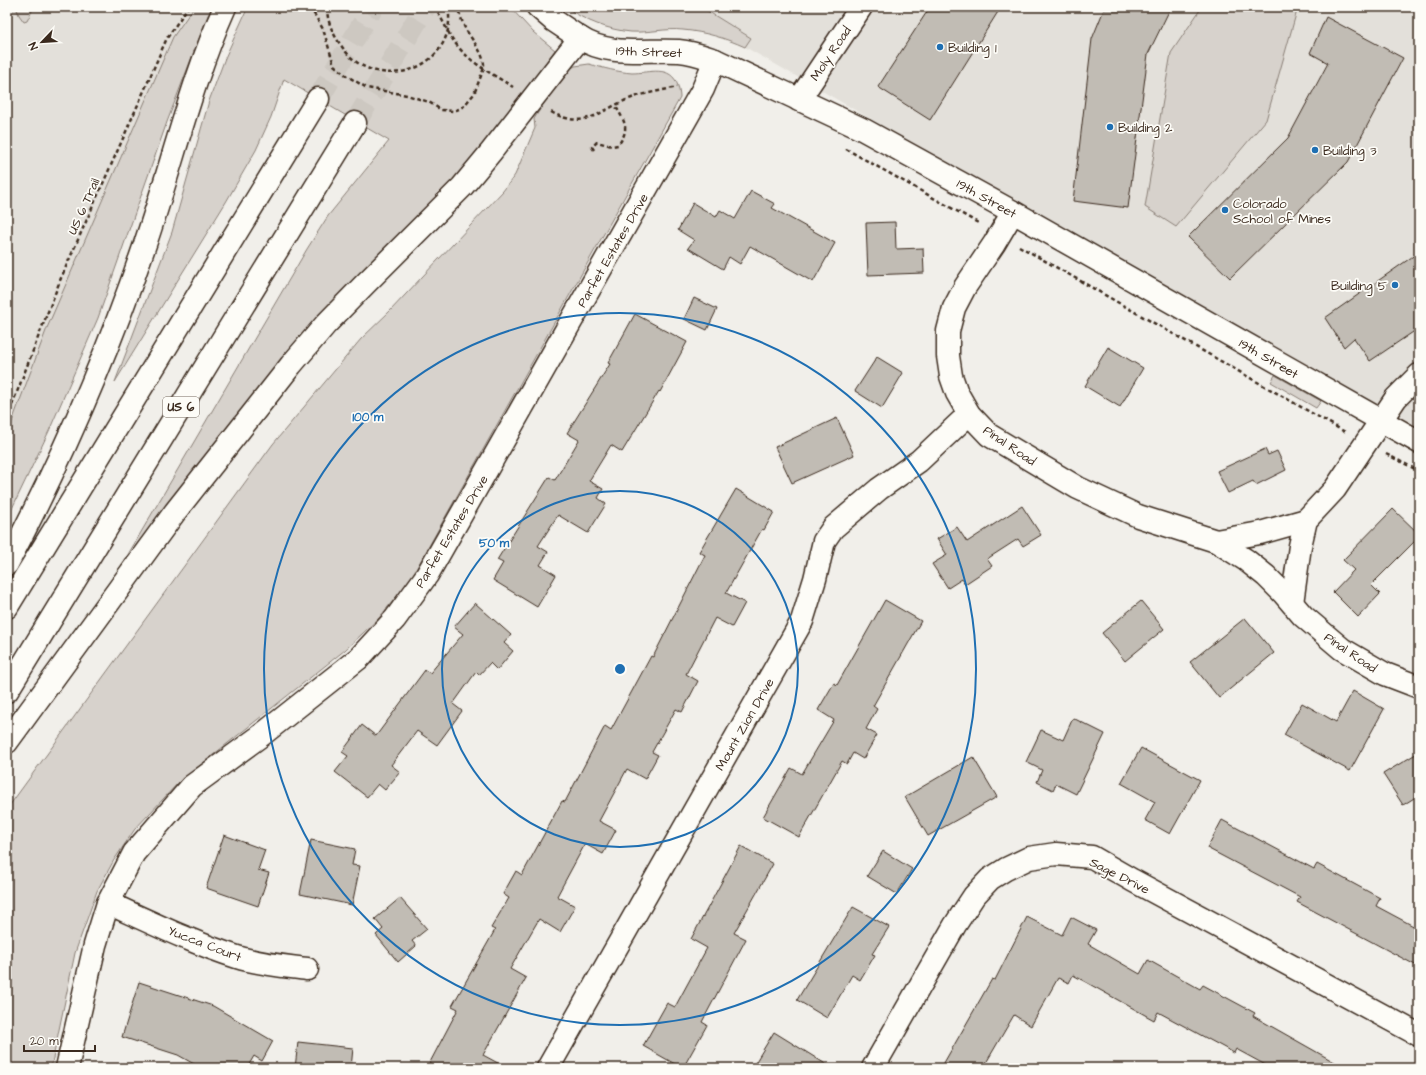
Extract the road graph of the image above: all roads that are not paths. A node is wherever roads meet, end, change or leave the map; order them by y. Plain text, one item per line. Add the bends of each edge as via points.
1 (225, 7) edge
2 (538, 7) edge
3 (861, 7) edge
4 (580, 38) junction
5 (715, 60) junction
6 (318, 99) tunnel mouth
7 (799, 100) junction
8 (355, 123) tunnel mouth
9 (1013, 212) junction
10 (1419, 375) edge
11 (969, 414) junction
12 (1381, 421) junction
13 (1419, 442) edge
14 (1306, 520) junction
15 (1216, 541) junction
16 (7, 564) edge
17 (1292, 603) junction
18 (7, 607) edge
19 (1419, 687) edge
20 (7, 691) edge
21 (7, 742) edge
22 (108, 902) junction
23 (306, 969) dead end
24 (1419, 1035) edge
25 (554, 1066) edge
26 (67, 1068) edge
27 (873, 1068) edge

1 - 16 main road via 200,70 143,249 109,344 72,432
2 - 4 main road, 19th Street
3 - 7 main road, Moly Road
4 - 5 main road, 19th Street via 599,47 619,51 691,52
4 - 21 main road via 462,187 326,324 291,365 175,512
5 - 7 main road, 19th Street
5 - 22 main road, Parfet Estates Drive via 703,89 427,576 395,619 359,658 192,786 134,853
6 - 18 main road
7 - 9 main road, 19th Street via 864,130
8 - 20 main road, US 6
9 - 11 main road, Pinal Road via 965,286 954,308 948,331 951,376
9 - 12 main road, 19th Street
10 - 12 main road via 1396,398
11 - 15 main road, Pinal Road via 989,435 1078,488 1138,516
11 - 25 main road, Mount Zion Drive via 919,461 879,489 833,528 824,541 802,621
12 - 13 main road, 19th Street
12 - 14 main road via 1335,489
14 - 15 main road, Pinal Road via 1260,533
14 - 17 main road
15 - 17 main road, Pinal Road via 1266,576
17 - 19 main road, Pinal Road via 1303,616 1342,649 1386,674
22 - 23 main road, Yucca Court via 238,958
22 - 26 main road, Parfet Estates Drive via 95,945
24 - 27 main road, Sage Drive via 1092,857 1056,854 1029,858 1006,869 990,879 974,896

